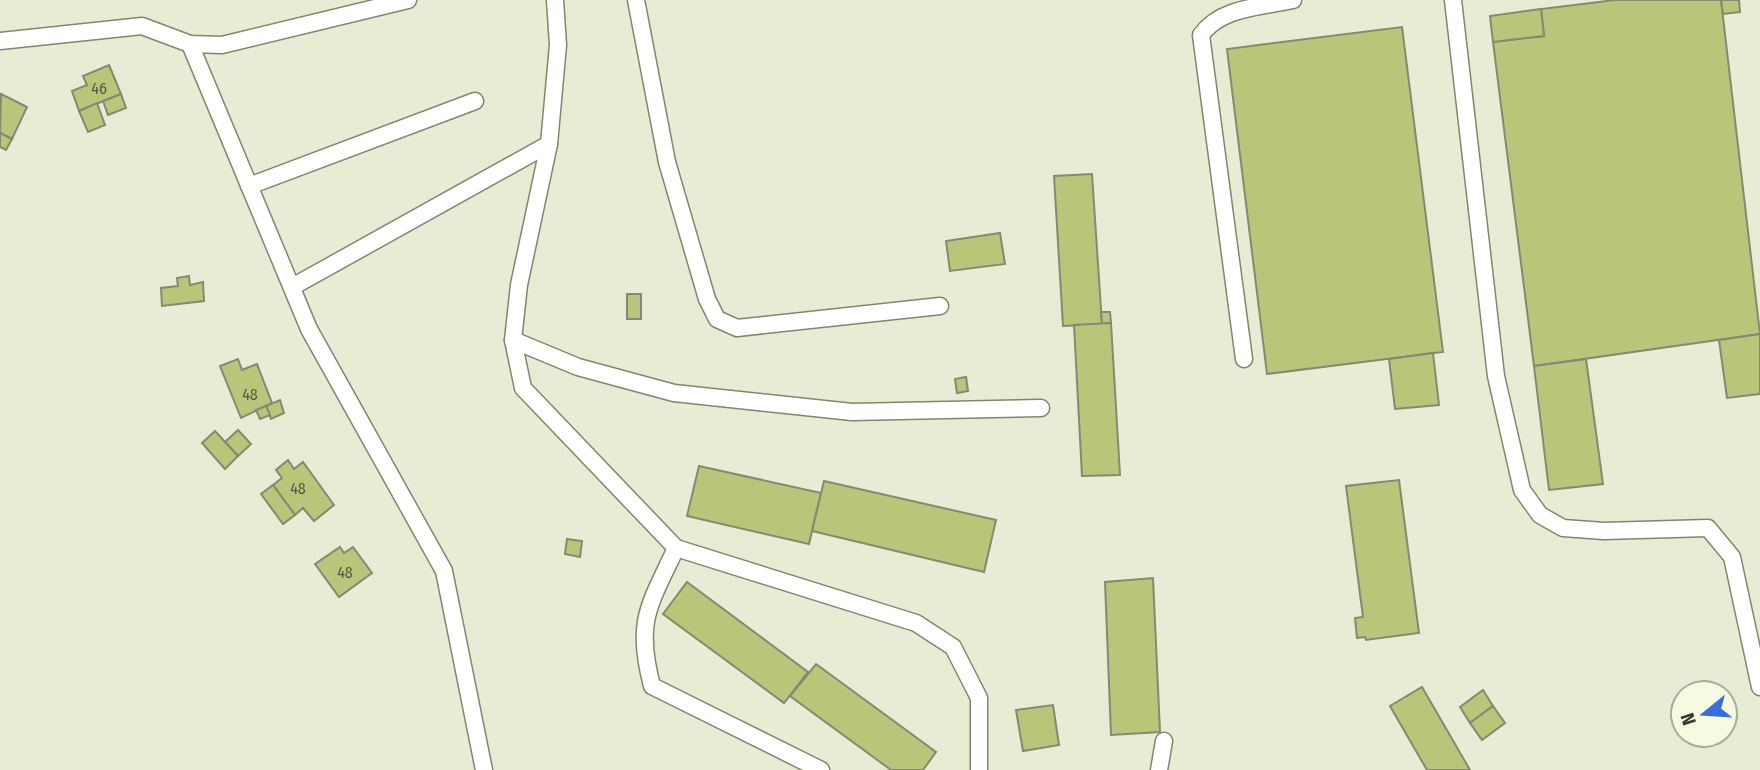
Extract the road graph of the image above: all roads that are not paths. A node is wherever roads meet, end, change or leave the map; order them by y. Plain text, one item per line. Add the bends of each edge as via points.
1 (408, 0) edge
2 (555, 0) edge
3 (636, 0) edge
4 (1293, 0) edge
5 (1453, 0) edge
6 (0, 41) edge
7 (190, 44) junction
8 (475, 101) dead end
9 (549, 144) junction
10 (249, 186) junction
11 (292, 286) junction
12 (940, 306) dead end
13 (513, 340) junction
14 (1244, 359) dead end
15 (1041, 408) dead end
16 (676, 548) junction
17 (1760, 687) edge
18 (1164, 741) dead end
19 (484, 770) edge
20 (821, 770) edge
21 (979, 770) edge
22 (1159, 770) edge

1 - 7 lane via 222,45
2 - 9 lane via 558,45
3 - 12 lane via 667,162 717,319 737,328
4 - 14 lane via 1223,15 1201,35
5 - 17 lane via 1496,376 1522,490 1540,515 1563,528 1708,528 1732,557
6 - 7 lane via 142,26
7 - 10 lane
8 - 10 lane
9 - 11 lane
9 - 13 lane via 519,285
10 - 11 lane
11 - 19 lane via 309,329 444,571
13 - 15 lane via 578,367 674,393 852,412
13 - 16 lane via 523,388
16 - 20 lane via 645,614 643,653 652,686
16 - 21 lane via 916,622 953,647 979,698
18 - 22 lane

